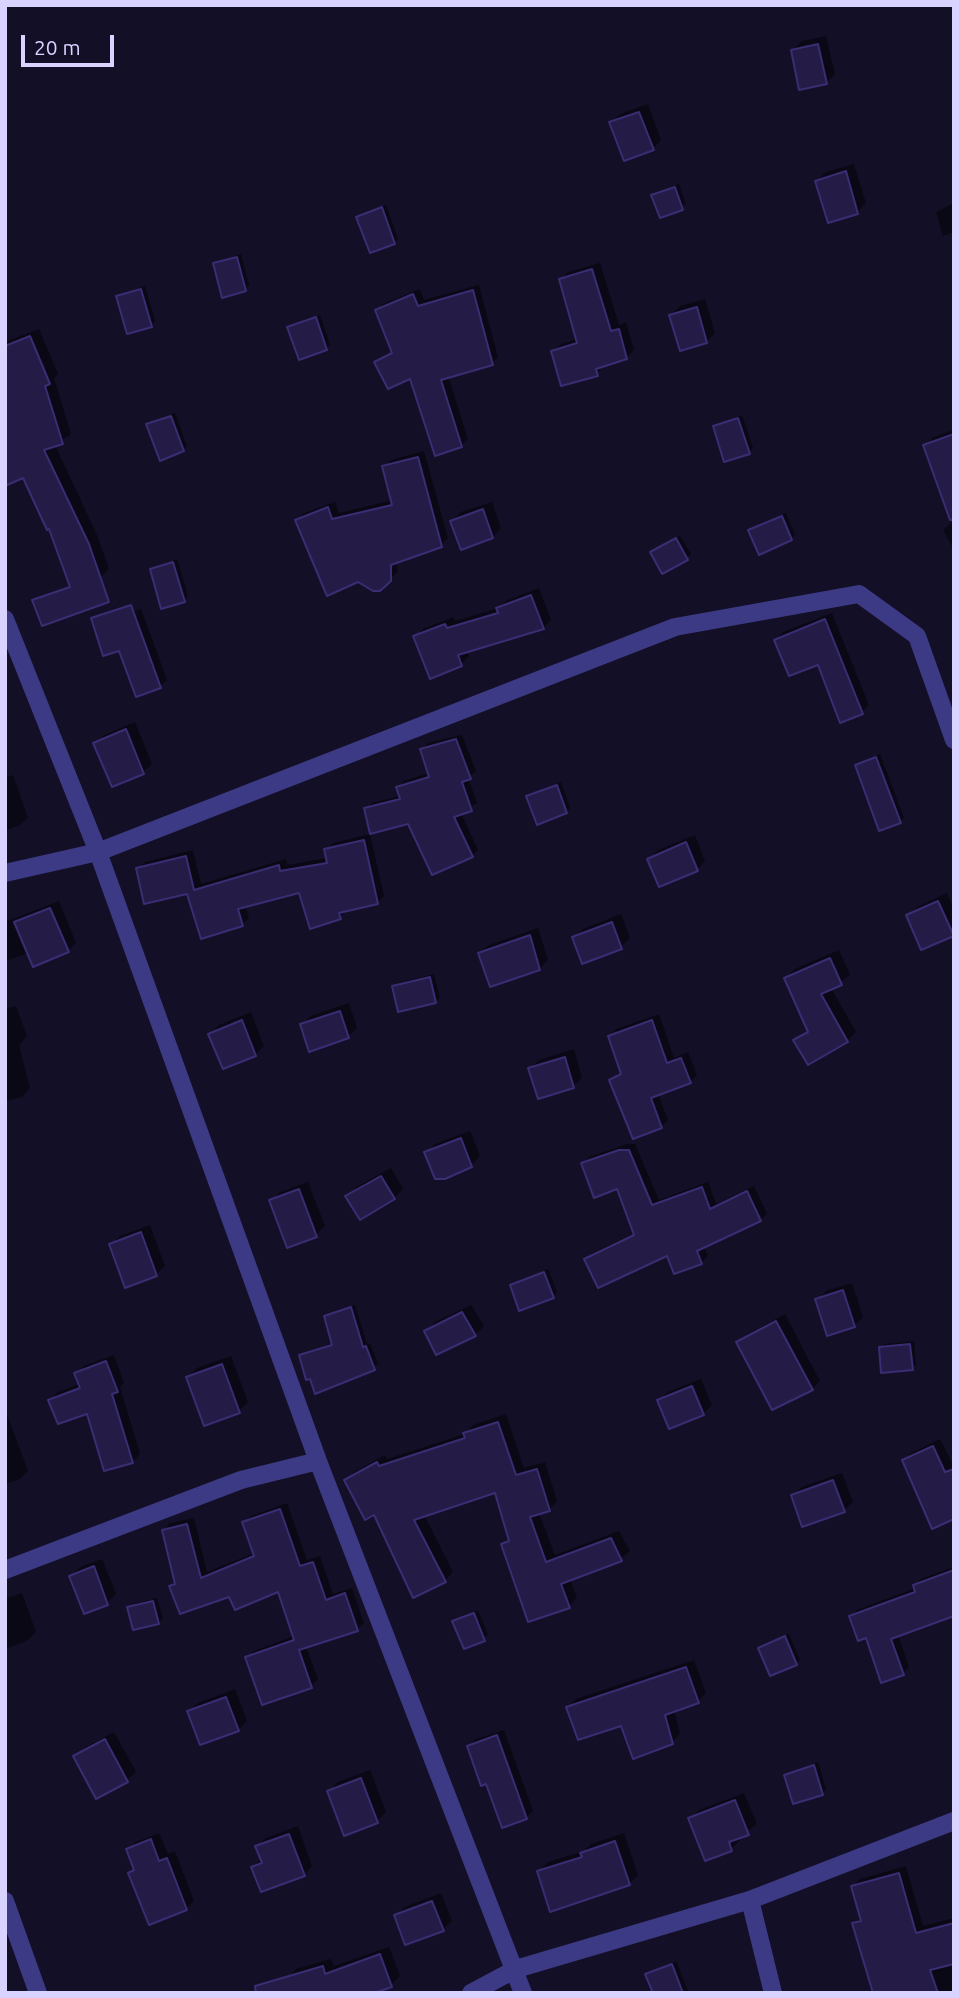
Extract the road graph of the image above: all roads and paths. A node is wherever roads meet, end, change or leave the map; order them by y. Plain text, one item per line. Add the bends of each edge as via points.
1 (5, 619) edge
2 (954, 740) edge
3 (97, 852) junction
4 (5, 873) edge
5 (318, 1461) junction
6 (5, 1570) edge
7 (954, 1821) edge
8 (750, 1900) junction
9 (5, 1901) edge
10 (516, 1969) junction
11 (38, 1993) edge
12 (471, 1993) edge
13 (523, 1993) edge
14 (773, 1993) edge

1 - 3 street
2 - 3 street via 918,636 859,594 675,628
3 - 4 street
3 - 5 street
5 - 6 street via 241,1480
5 - 10 street
7 - 8 street
8 - 10 street
8 - 14 street
9 - 11 street
10 - 12 street
10 - 13 street

